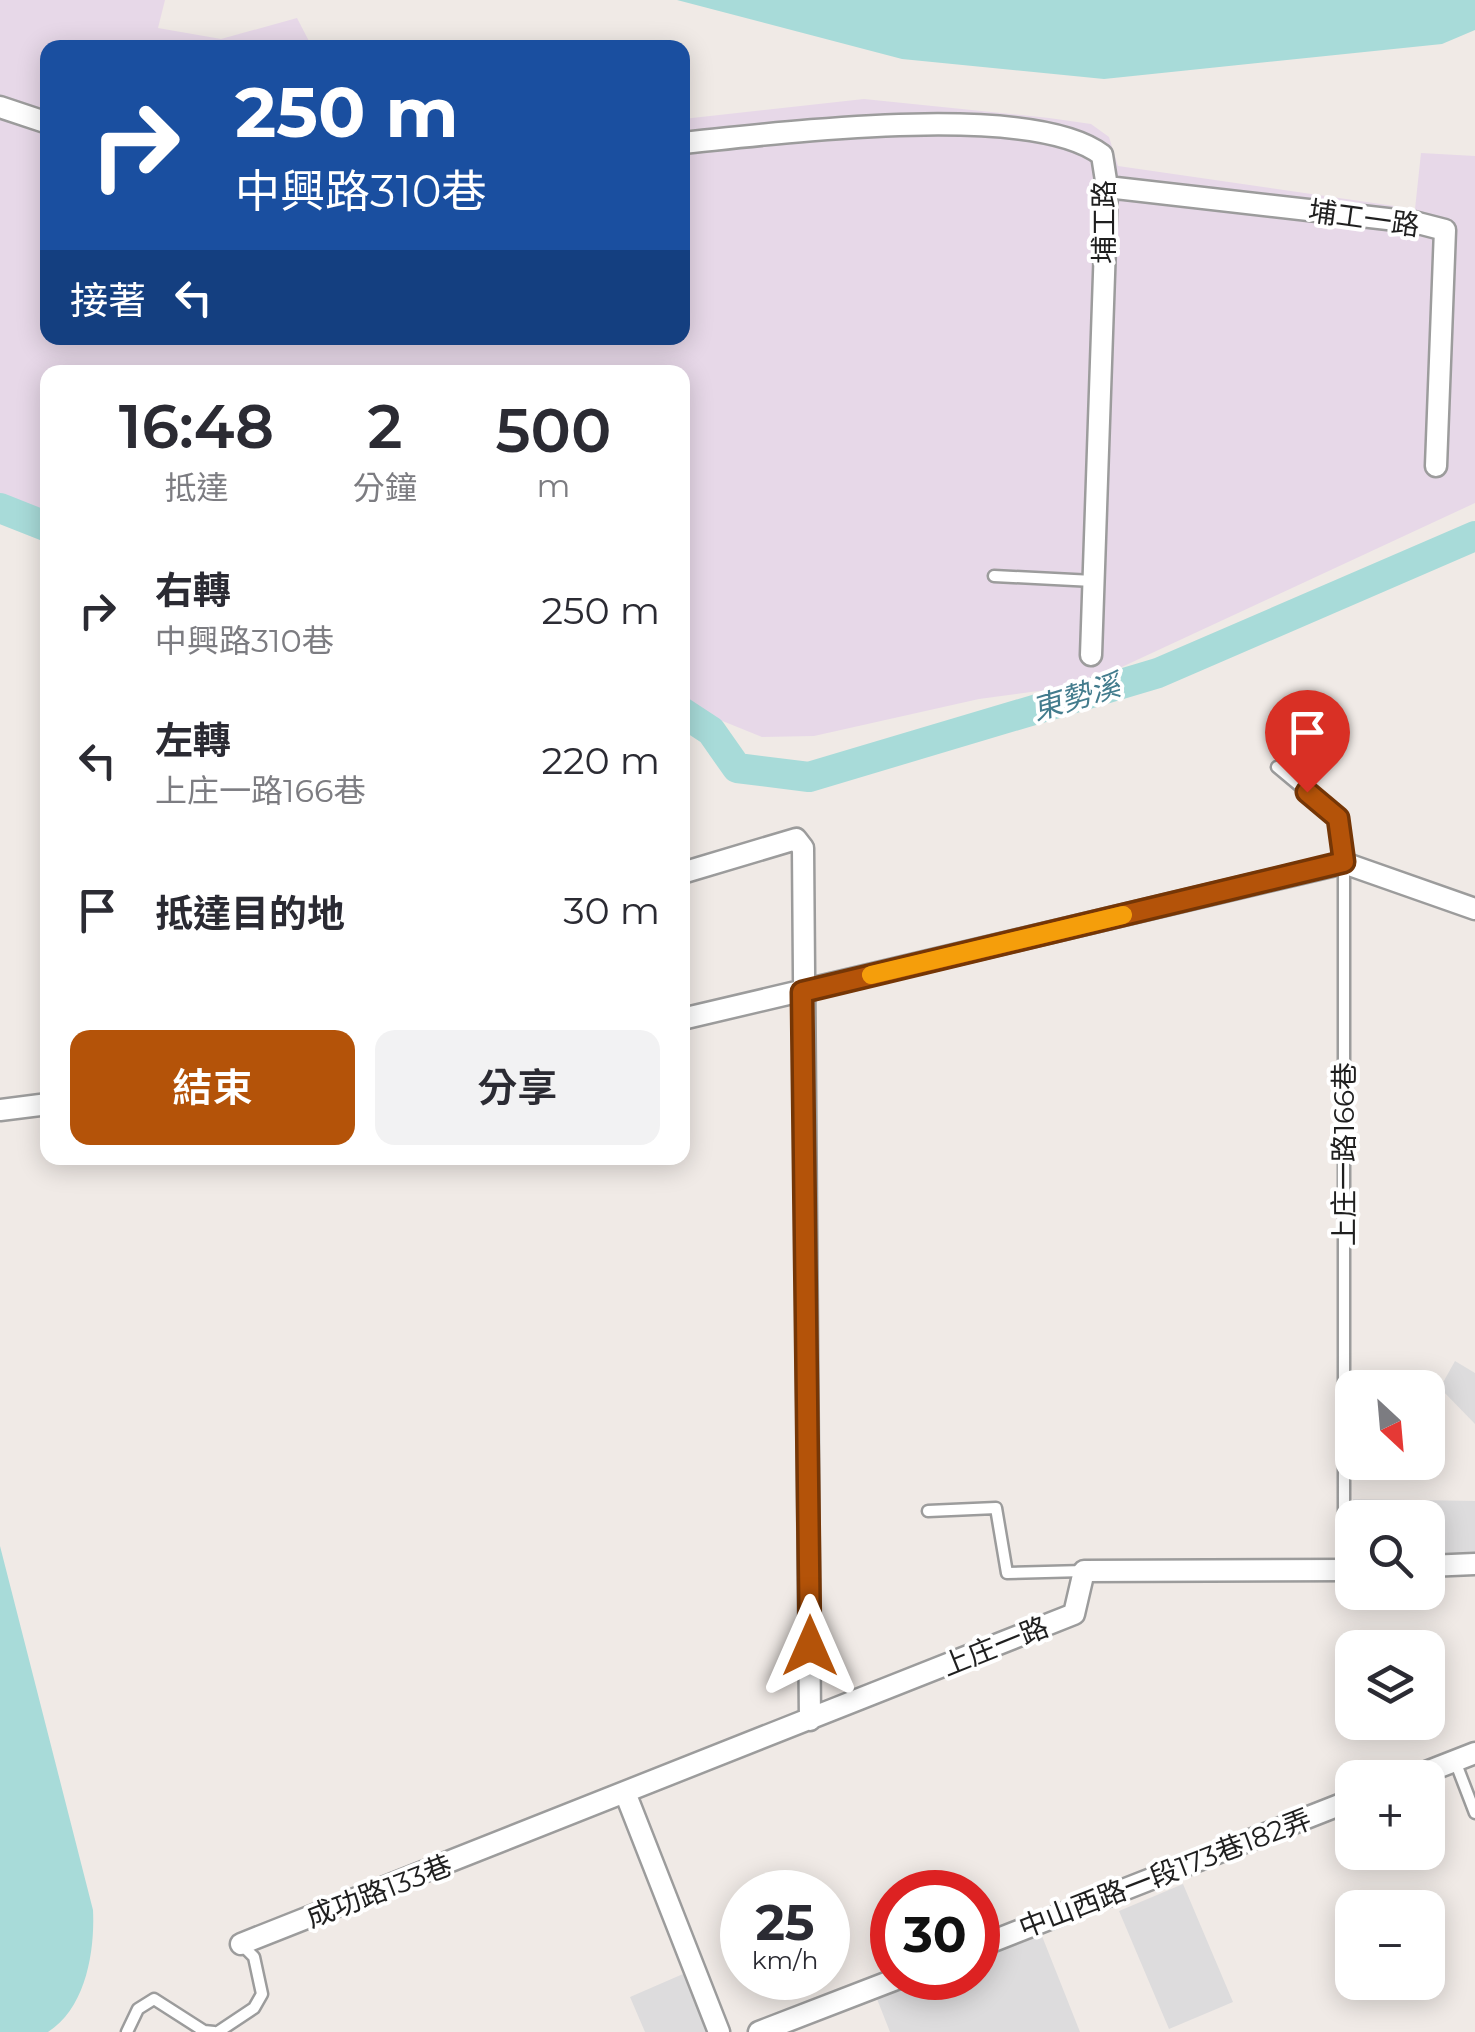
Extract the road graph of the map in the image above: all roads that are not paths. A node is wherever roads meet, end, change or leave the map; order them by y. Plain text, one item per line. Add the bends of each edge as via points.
1 (0, 108) edge
2 (40, 120) edge
3 (690, 142) edge
4 (1107, 187) junction
5 (1436, 466) dead end
6 (994, 576) dead end
7 (1093, 581) junction
8 (1090, 655) dead end
9 (1277, 767) dead end
10 (1344, 862) junction
11 (690, 871) edge
12 (1475, 909) edge
13 (802, 992) junction
14 (690, 1017) edge
15 (40, 1105) edge
16 (0, 1110) edge
17 (1348, 1500) edge
18 (928, 1511) dead end
19 (1475, 1564) edge
20 (1445, 1565) edge
21 (1335, 1570) edge
22 (1084, 1571) junction
23 (810, 1720) junction
24 (1475, 1752) edge
25 (1454, 1760) junction
26 (1445, 1764) edge
27 (626, 1794) junction
28 (1335, 1807) edge
29 (1475, 1813) edge
30 (1000, 1937) edge
31 (241, 1944) joint
32 (870, 1989) edge
33 (127, 2032) edge
34 (216, 2032) edge
35 (719, 2032) edge
36 (759, 2032) edge

1 - 2 street
3 - 4 street, 埔工路 via 836,128 979,124 1085,142 1102,155
4 - 5 street, 埔工一路 via 1445,230
4 - 7 street, 埔工路
6 - 7 lane
7 - 8 street, 埔工路
9 - 10 lane, 上庄一路166巷 via 1338,818
10 - 12 street
10 - 13 street
10 - 17 lane, 上庄一路166巷
11 - 13 street via 796,840 803,848
13 - 14 street
13 - 23 street
15 - 16 street
18 - 22 lane via 996,1508 1007,1572
19 - 20 street
21 - 22 street
22 - 23 street, 上庄一路 via 1074,1614
23 - 27 street, 上庄一路
24 - 25 street
25 - 26 street
25 - 29 lane
27 - 31 street, 成功路133巷
27 - 35 street
28 - 30 street, 中山西路一段173巷182弄
31 - 34 lane, 成功路133巷 via 254,1956 262,1994 254,2008
32 - 36 street
33 - 34 lane, 成功路133巷 via 138,2009 154,2000

